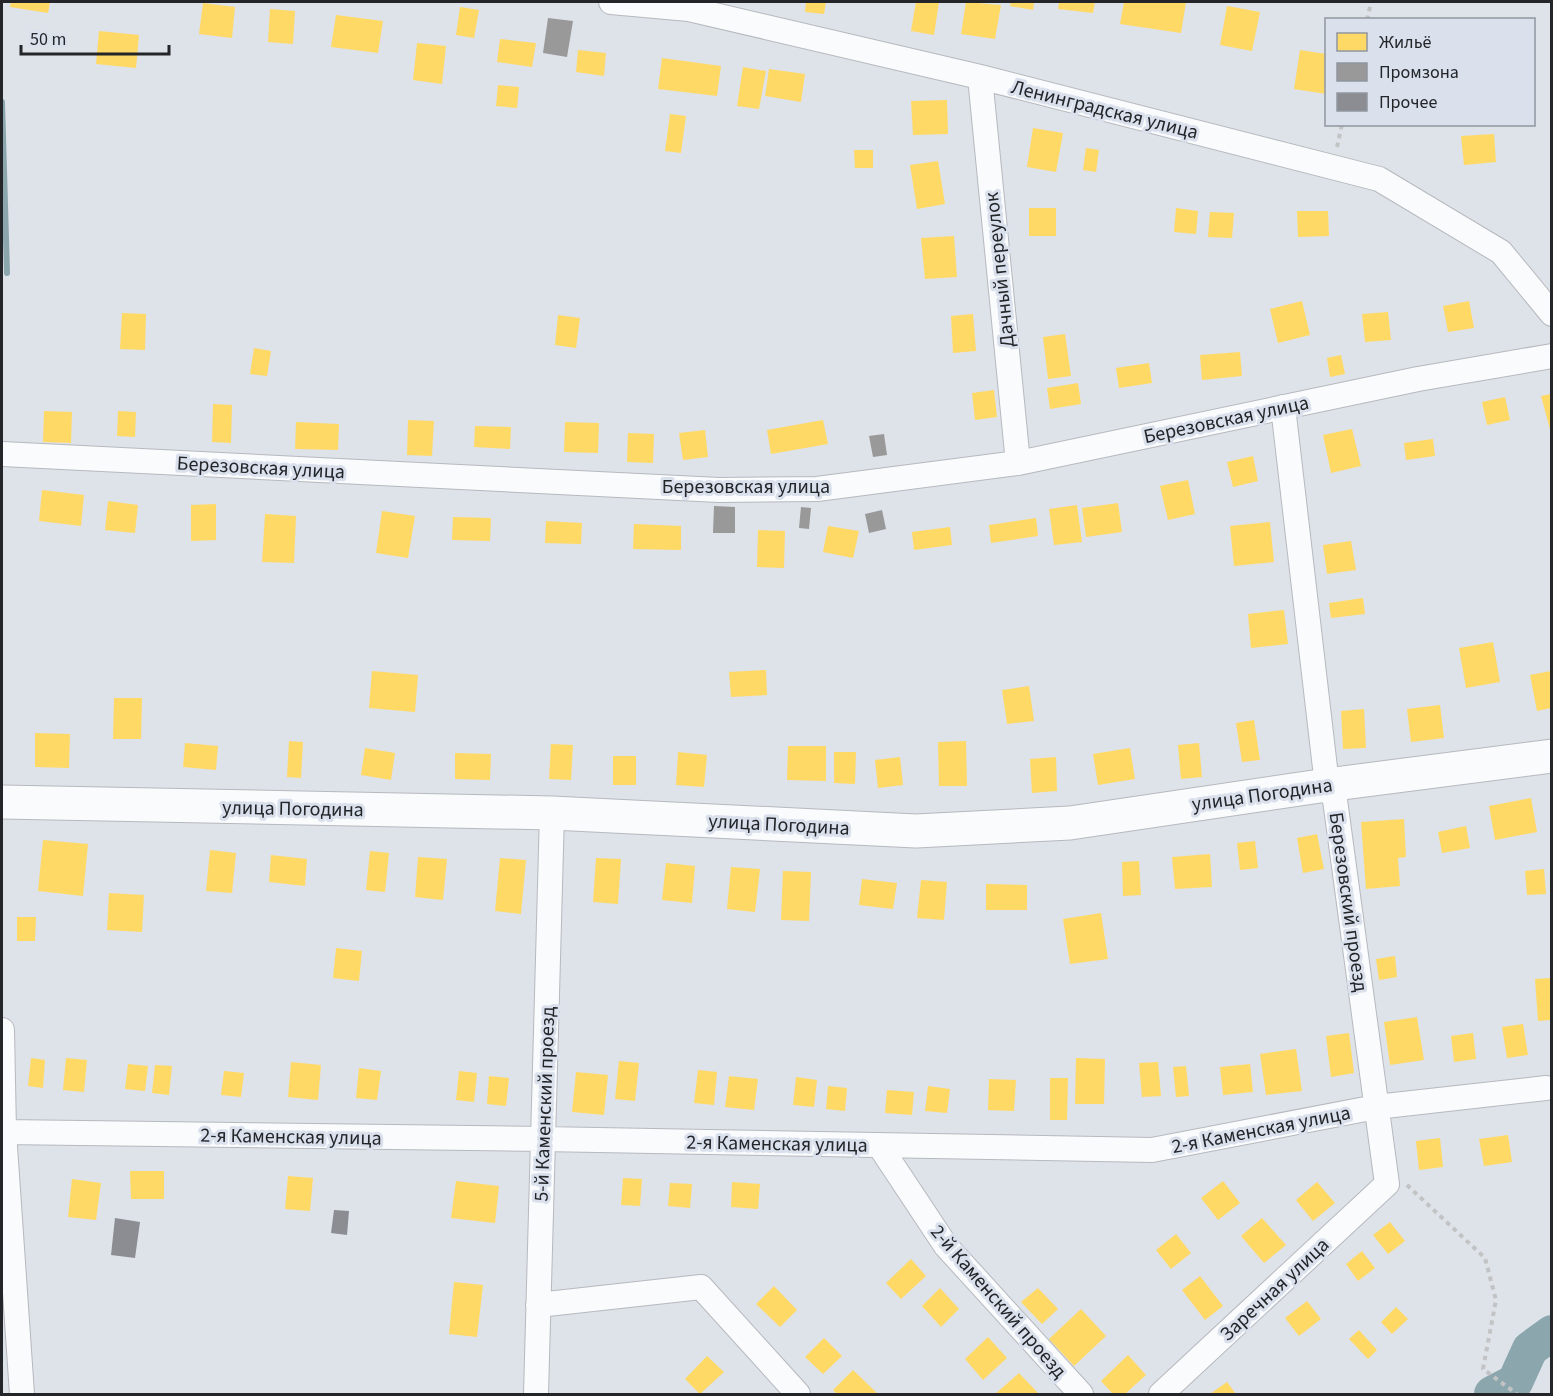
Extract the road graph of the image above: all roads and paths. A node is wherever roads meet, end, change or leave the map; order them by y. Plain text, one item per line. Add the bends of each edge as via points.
1 (612, 2) edge
2 (1371, 2) edge
3 (1367, 18) edge
4 (980, 77) junction
5 (1551, 314) edge
6 (1551, 356) edge
7 (1283, 407) junction
8 (2, 454) edge
9 (1018, 463) junction
10 (1551, 756) edge
11 (1326, 785) junction
12 (2, 802) edge
13 (552, 813) junction
14 (2, 1030) edge
15 (1546, 1088) dead end
16 (1376, 1107) junction
17 (4, 1132) junction
18 (542, 1139) junction
19 (879, 1145) junction
20 (1386, 1174) junction
21 (538, 1305) junction
22 (22, 1395) edge
23 (536, 1395) edge
24 (798, 1395) edge
25 (1081, 1395) edge
26 (1161, 1395) edge
27 (1517, 1395) edge

1 - 4 street, Ленинградская улица via 689,9
2 - 3 path
4 - 5 street, Ленинградская улица via 1379,179 1501,252
4 - 9 street, Дачный переулок
6 - 7 street, Березовская улица
7 - 9 street, Березовская улица
7 - 11 street, Березовский проезд
8 - 9 street, Березовская улица via 719,490 817,489
10 - 11 street, улица Погодина
11 - 13 street, улица Погодина via 1070,823 916,831
11 - 16 street, Березовский проезд via 1335,800
12 - 13 street, улица Погодина
13 - 18 street, 5-й Каменский проезд
14 - 17 street
15 - 16 street, 2-я Каменская улица
16 - 19 street, 2-я Каменская улица via 1152,1150
16 - 20 street, Березовский проезд
17 - 18 street, 2-я Каменская улица
17 - 22 street
18 - 19 street, 2-я Каменская улица
18 - 21 street, 5-й Каменский проезд
19 - 25 street, 2-й Каменский проезд via 946,1246
20 - 26 street, Заречная улица
20 - 27 path via 1485,1257 1496,1300 1483,1369
21 - 23 street, 5-й Каменский проезд
21 - 24 street via 701,1287

